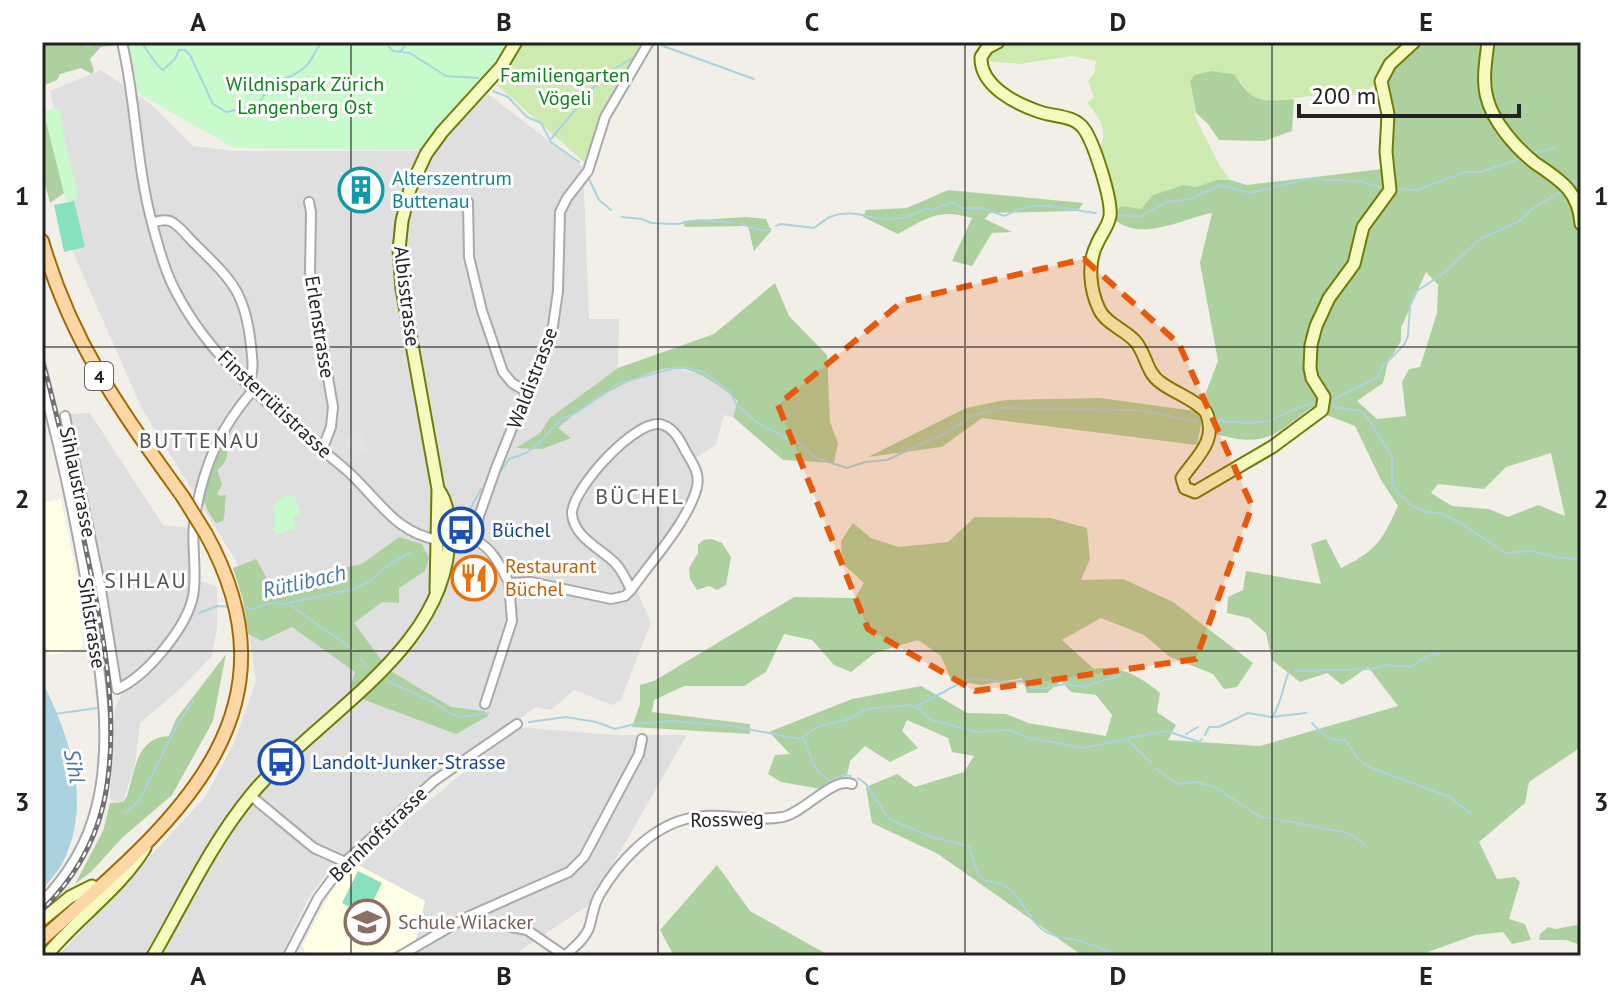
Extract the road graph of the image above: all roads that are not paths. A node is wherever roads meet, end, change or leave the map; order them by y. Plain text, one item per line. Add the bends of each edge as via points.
1 (122, 42) edge
2 (516, 42) edge
3 (649, 42) edge
4 (998, 42) edge
5 (1414, 42) edge
6 (1488, 42) edge
7 (309, 202) dead end
8 (468, 202) dead end
9 (152, 223) junction
10 (1581, 224) edge
11 (42, 241) edge
12 (42, 381) edge
13 (251, 386) junction
14 (527, 392) junction
15 (65, 416) dead end
16 (322, 450) junction
17 (444, 540) junction
18 (474, 541) junction
19 (509, 583) junction
20 (631, 590) junction
21 (485, 704) dead end
22 (517, 724) dead end
23 (642, 739) dead end
24 (852, 784) dead end
25 (251, 796) junction
26 (158, 830) junction
27 (147, 844) junction
28 (345, 862) junction
29 (92, 886) junction
30 (42, 902) edge
31 (465, 918) junction
32 (42, 920) edge
33 (42, 930) edge
34 (42, 939) edge
35 (291, 955) edge
36 (46, 956) edge
37 (153, 956) edge
38 (400, 956) edge
39 (565, 956) edge

1 - 9 street, Finsterrütistrasse
2 - 17 street, Albisstrasse via 426,154 402,221 402,289 438,489 446,506
3 - 14 street, Waldistrasse via 605,117 588,171 560,212 554,317
4 - 5 street via 981,57 993,84 1030,108 1076,121 1087,135 1110,209 1091,261 1097,303 1104,317 1138,345 1157,380 1206,412 1208,443 1182,478 1185,488 1195,492 1272,447 1323,408 1324,397 1310,371 1311,345 1325,305 1354,264 1363,227 1390,190 1388,114 1381,81 1390,64
6 - 10 street via 1486,102 1529,157 1571,190
7 - 16 street, Erlenstrasse via 310,272 333,407
8 - 14 street via 469,257 482,311 503,372
9 - 13 street, Finsterrütistrasse via 175,292
9 - 13 street via 176,225 238,291 249,327
11 - 26 main road, 4, bridge via 93,365 206,534 226,576 238,627 239,675 221,744 200,783
12 - 30 street, Sihlstrasse via 88,591 104,747 98,799 87,834 72,865
13 - 15 street, Sihlaustrasse via 223,428 204,479 195,517 194,595 188,612 165,647 117,689
13 - 16 street, Finsterrütistrasse
14 - 18 street, Waldistrasse
16 - 17 street, Finsterrütistrasse via 357,478 393,520 414,533
17 - 18 street
17 - 25 street, Albisstrasse via 443,580 399,653 289,753
18 - 19 street via 498,563
19 - 20 street via 531,582 611,599
19 - 21 street via 512,621
20 - 20 street via 681,520 698,480 676,436 659,424 644,427 622,443 589,479 572,510 581,534 616,564
22 - 28 street, Bernhofstrasse via 434,781
23 - 31 street via 639,754 577,865 556,880
24 - 39 street, Rossweg via 839,783 783,817 706,815 668,825 622,863 600,893 585,936
25 - 28 street via 314,848
25 - 37 street, Albisstrasse via 207,856
26 - 27 main road, 4
26 - 29 main road, 4
27 - 34 main road, 4
27 - 36 street via 137,862
28 - 35 street, Bernhofstrasse via 318,898
29 - 32 street
29 - 33 main road, 4
31 - 38 street
31 - 39 street via 527,930

